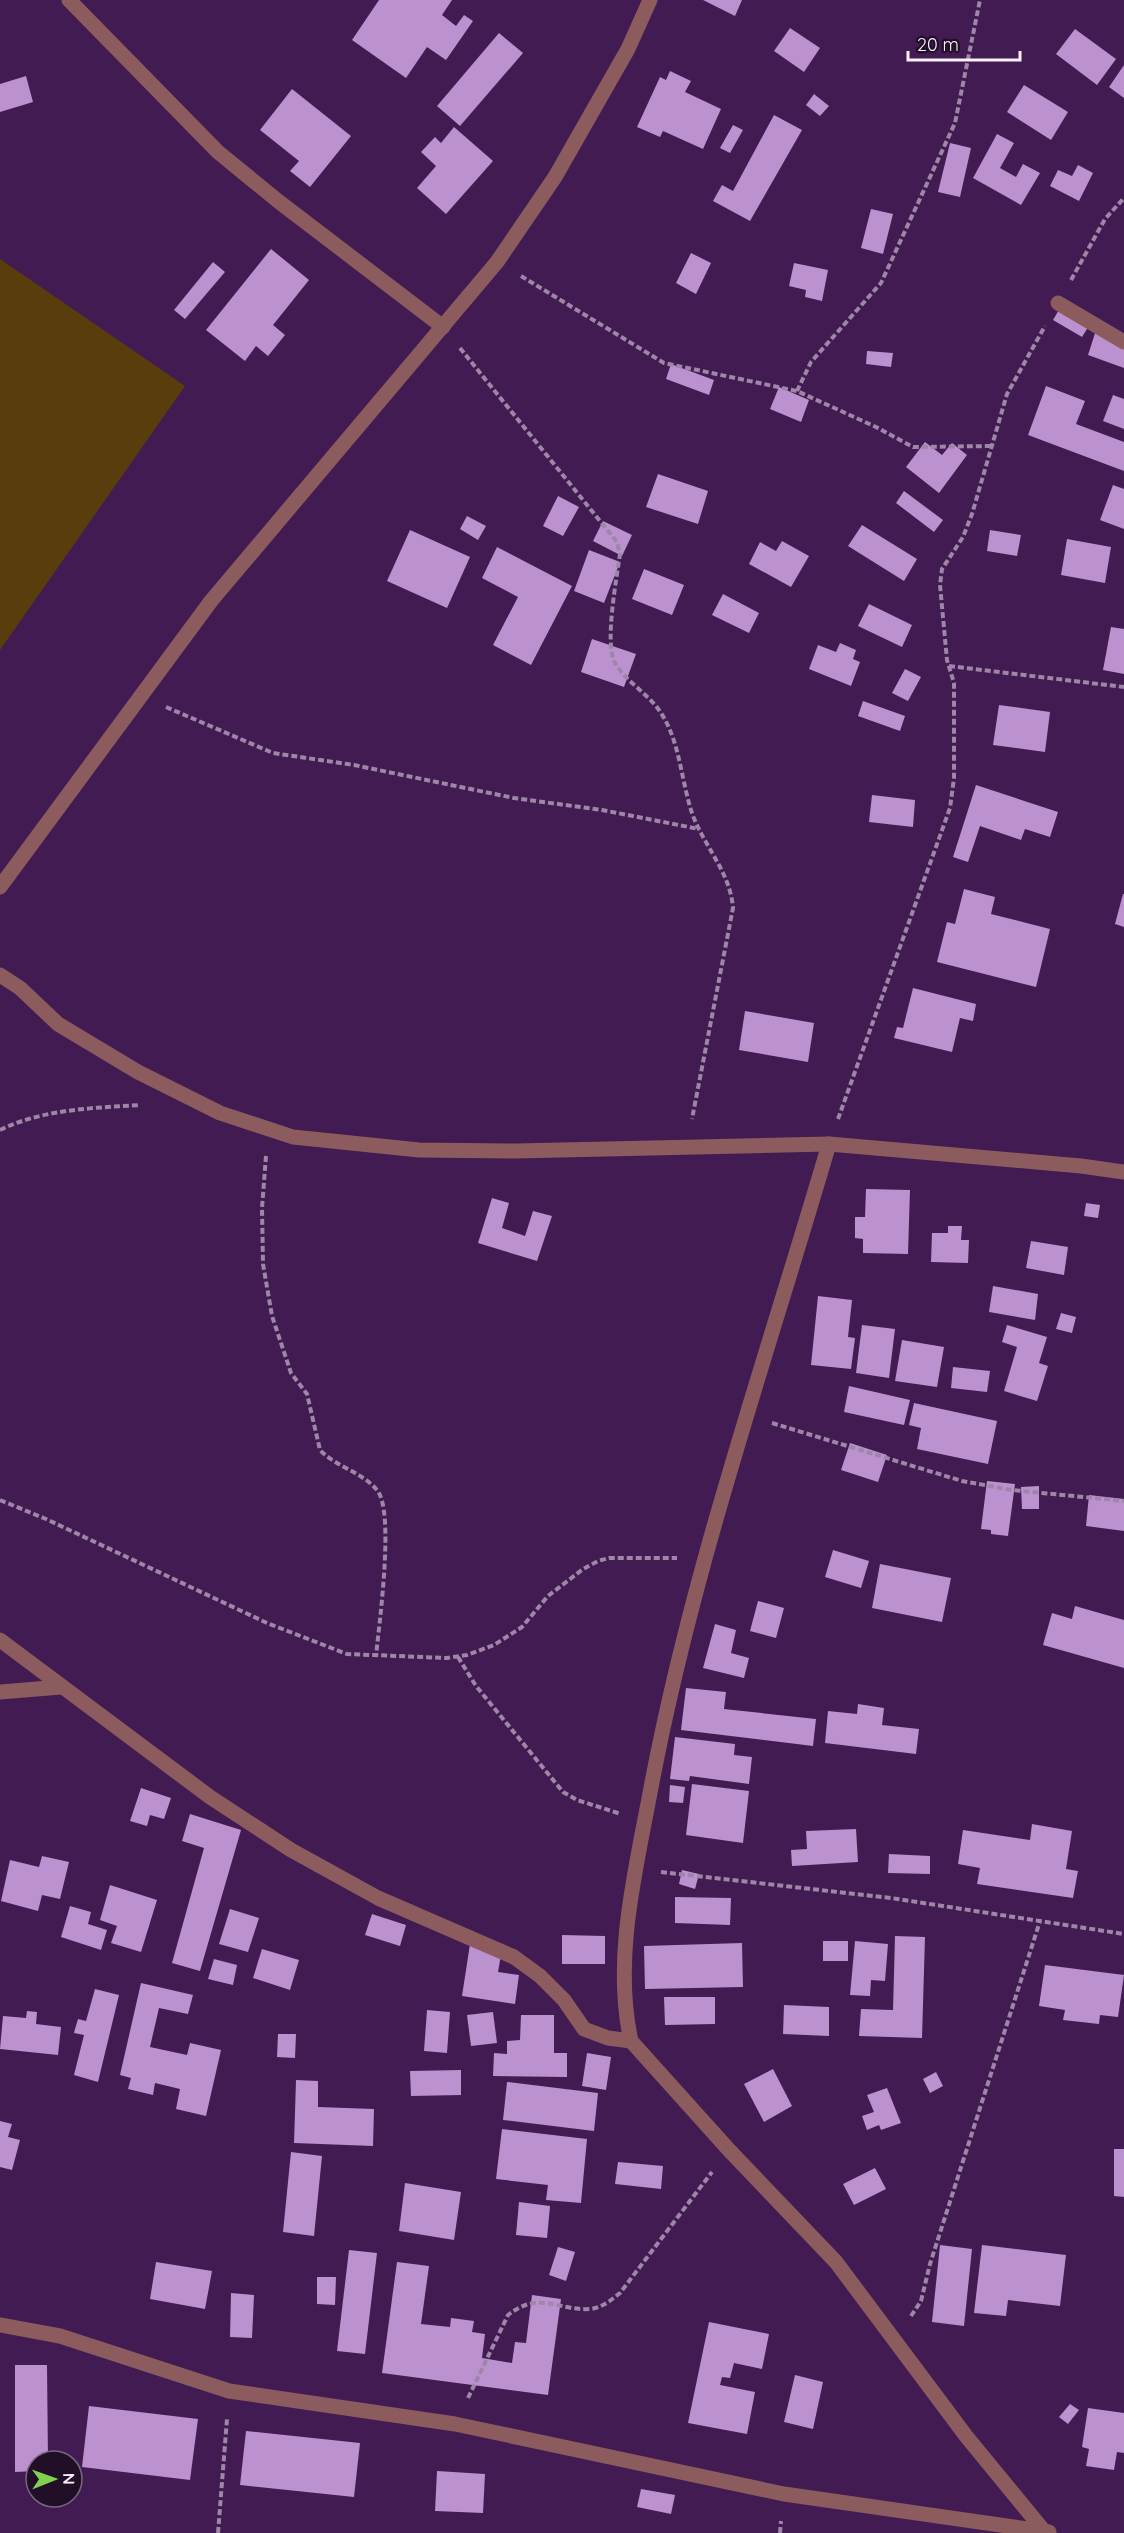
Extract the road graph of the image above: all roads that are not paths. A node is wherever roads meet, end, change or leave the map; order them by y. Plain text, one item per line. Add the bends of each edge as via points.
1 (69, 0) edge
2 (650, 0) edge
3 (1058, 303) road end
4 (443, 327) junction
5 (1124, 342) edge
6 (0, 887) edge
7 (0, 975) edge
8 (829, 1144) junction
9 (1124, 1172) edge
10 (0, 1640) edge
11 (61, 1687) junction
12 (0, 1692) edge
13 (631, 2041) junction
14 (0, 2325) edge
15 (1047, 2532) edge

1 - 4 street via 218,152
2 - 4 street via 628,49 555,177 497,262
3 - 5 street
4 - 6 street via 211,601
7 - 8 street via 58,1024 138,1072 220,1113 293,1137 419,1150
8 - 9 street
8 - 13 street via 745,1415 676,1665 644,1821 625,1955 625,2004
10 - 11 street
11 - 12 street
11 - 13 street via 210,1797 291,1850 378,1898 514,1957 564,2000 584,2029
13 - 15 street via 836,2262 966,2436
14 - 15 street via 70,2339 229,2391 455,2424 784,2494

